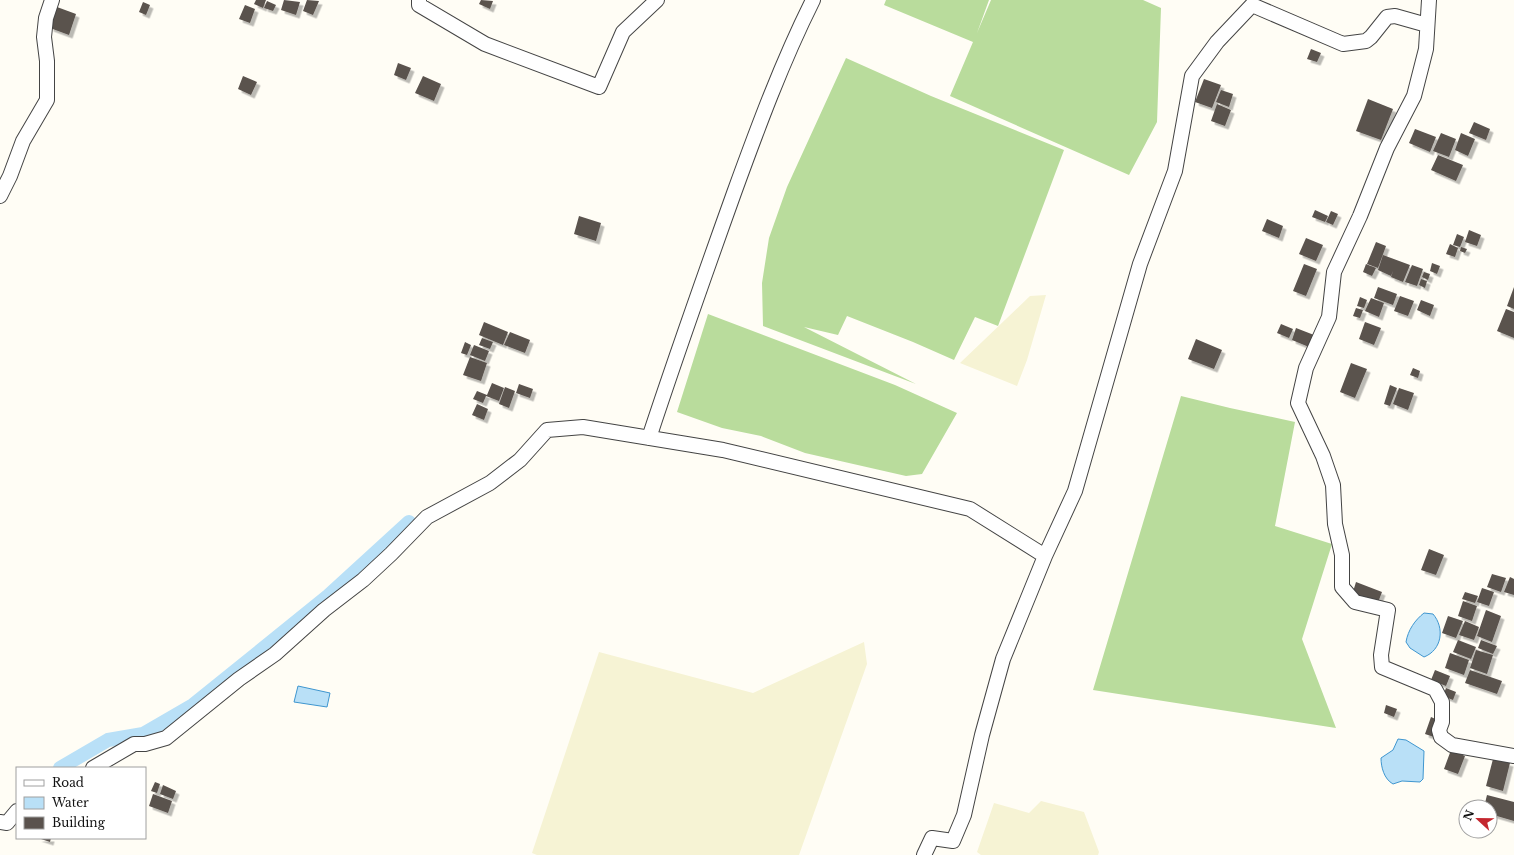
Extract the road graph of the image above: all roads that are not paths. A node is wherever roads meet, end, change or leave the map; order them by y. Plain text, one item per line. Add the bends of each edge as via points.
1 (52, 0) edge
2 (419, 0) edge
3 (658, 0) edge
4 (814, 0) edge
5 (1429, 0) edge
6 (1427, 25) junction
7 (0, 196) edge
8 (649, 438) junction
9 (1045, 556) junction
10 (1514, 756) edge
11 (94, 767) edge
12 (16, 812) edge
13 (0, 822) edge
14 (924, 855) edge

1 - 7 street via 46,18 44,37 47,100 23,141
2 - 3 street via 419,5 485,44 599,87 623,32
4 - 8 street via 794,37 760,124
5 - 6 street
6 - 9 street via 1395,16 1387,17 1366,41 1343,44 1252,5 1217,42 1192,76 1175,171 1140,264 1075,491
6 - 10 street via 1426,49 1414,96 1387,148 1334,272 1329,317 1306,368 1298,403 1323,456 1333,485 1335,524 1342,555 1342,587 1355,602 1388,610 1381,655 1382,667 1435,689 1442,702 1442,722 1439,730 1441,737 1452,745
8 - 9 street via 723,450 970,509
8 - 11 street via 583,427 547,430 520,460 490,483 427,517 391,554 275,654 239,679 166,738 145,744 134,744
9 - 14 street via 1003,659 982,735 964,816 953,841 932,838
12 - 13 street via 7,823

